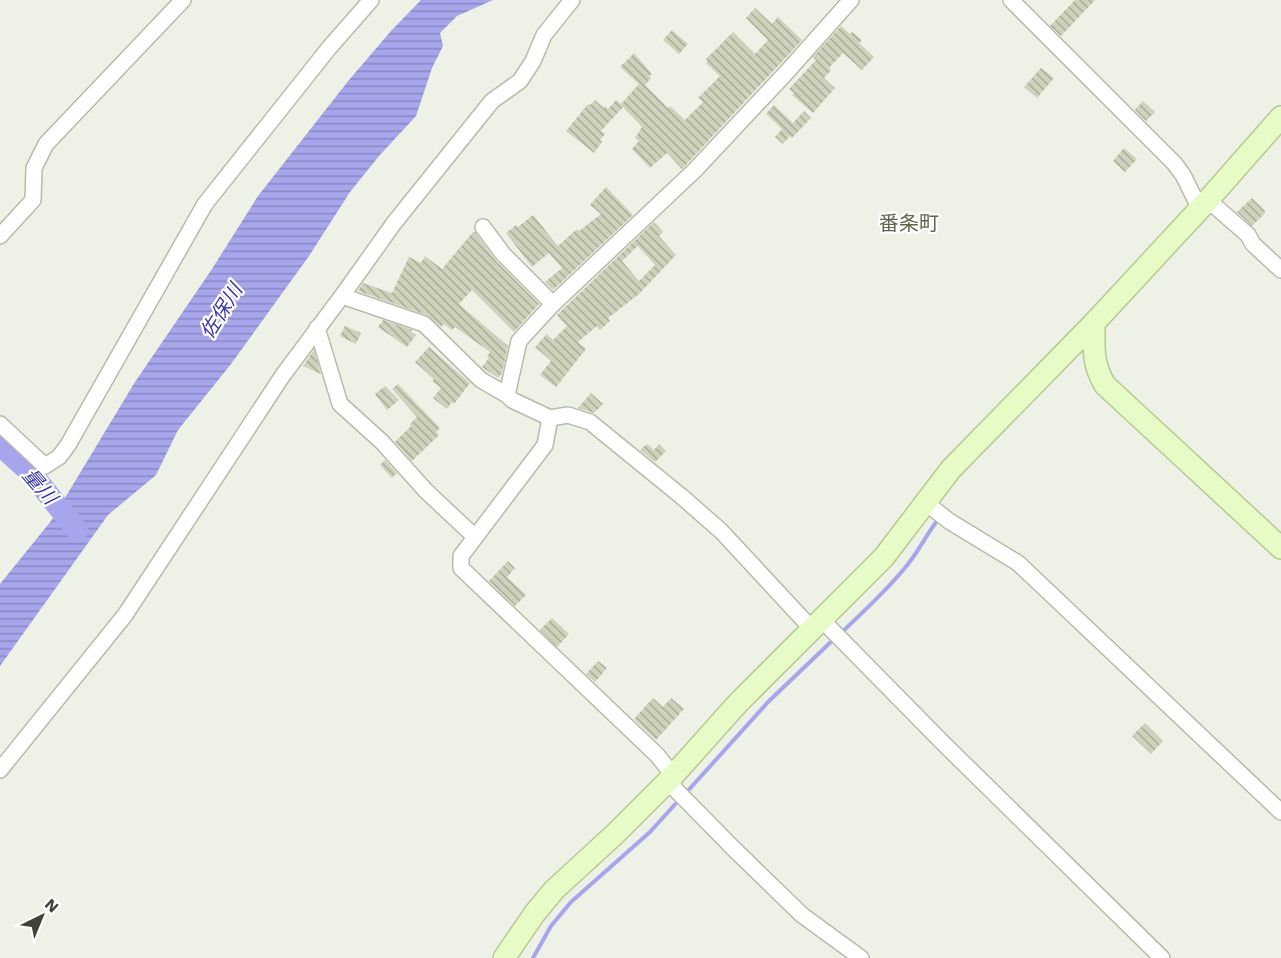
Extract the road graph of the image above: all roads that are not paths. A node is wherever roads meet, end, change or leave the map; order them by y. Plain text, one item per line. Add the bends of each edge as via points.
1 (183, 0) edge
2 (371, 0) edge
3 (572, 0) edge
4 (850, 0) edge
5 (1011, 0) edge
6 (1281, 117) edge
7 (1204, 205) junction
8 (483, 227) dead end
9 (0, 236) edge
10 (1281, 270) edge
11 (342, 296) junction
12 (553, 304) junction
13 (1094, 323) junction
14 (318, 328) junction
15 (507, 395) junction
16 (550, 418) junction
17 (0, 424) edge
18 (925, 502) junction
19 (475, 537) junction
20 (1281, 548) edge
21 (817, 624) junction
22 (0, 770) edge
23 (671, 778) junction
24 (1278, 805) edge
25 (508, 957) edge
26 (861, 958) edge
27 (1162, 958) edge

1 - 9 street via 46,144 34,168 33,200
2 - 17 street via 205,204 59,457 45,466
3 - 11 street via 544,35 520,81 492,101 394,223
4 - 12 street via 696,170
5 - 7 street via 1174,163
6 - 7 street
7 - 10 street via 1248,235
7 - 13 street
8 - 12 street via 503,254
11 - 14 street
11 - 15 street via 424,324 481,380
12 - 15 street via 519,341
13 - 18 street via 951,469
13 - 20 street via 1095,362 1105,385
14 - 19 street via 340,404
14 - 22 street via 125,615
15 - 16 street
16 - 19 street via 545,444
16 - 21 street via 568,415 590,422 721,531
18 - 21 street via 884,557
18 - 24 street via 1018,563
19 - 23 street via 461,556 461,568 657,755
21 - 23 street
21 - 27 street
23 - 25 street via 554,890
23 - 26 street via 674,788 802,915

